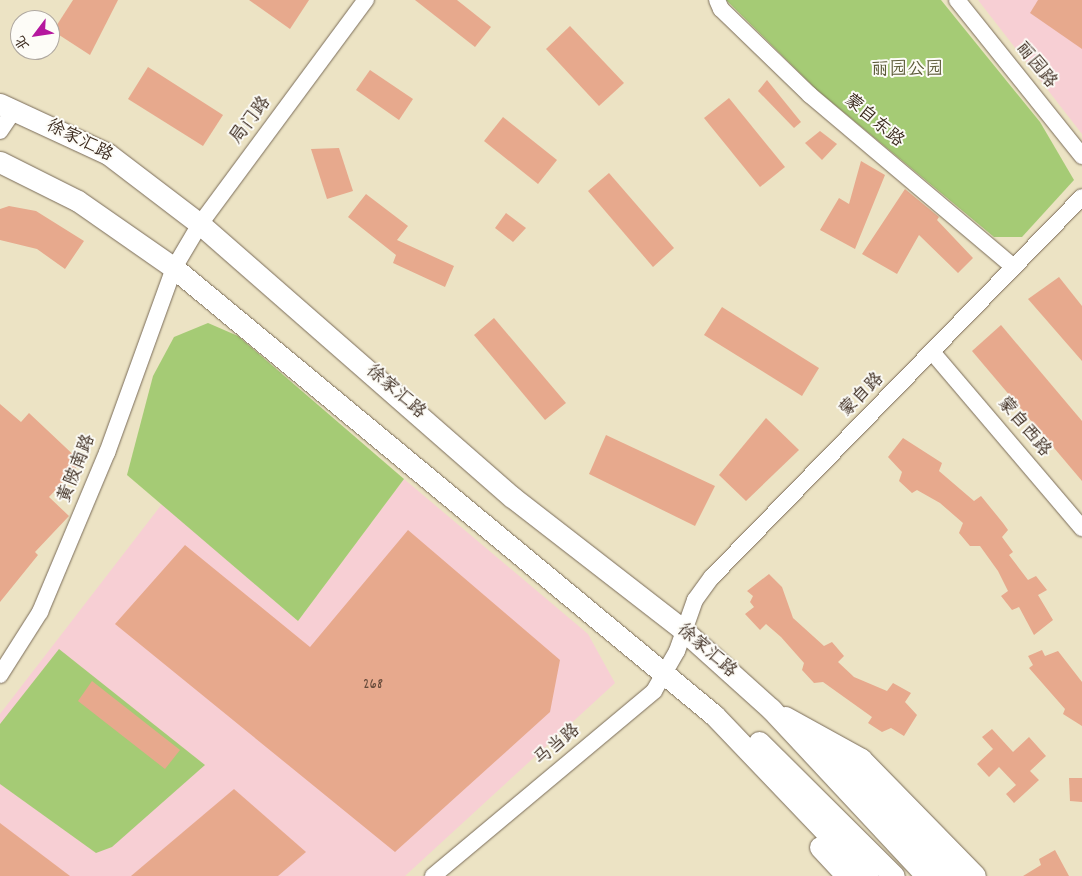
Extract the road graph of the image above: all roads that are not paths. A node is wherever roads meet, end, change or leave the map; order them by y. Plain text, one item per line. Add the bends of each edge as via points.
1 (366, 0) edge
2 (717, 0) edge
3 (956, 0) edge
4 (7, 107) edge
5 (0, 131) edge
6 (1082, 156) edge
7 (0, 162) edge
8 (1082, 197) edge
9 (200, 224) junction
10 (1012, 266) junction
11 (174, 268) junction
12 (933, 353) junction
13 (1082, 528) edge
14 (682, 629) junction
15 (0, 675) edge
16 (665, 675) junction
17 (772, 709) junction
18 (714, 715) junction
19 (433, 876) edge
20 (847, 876) edge
21 (868, 876) edge
22 (894, 876) edge
23 (927, 876) edge
24 (951, 876) edge
25 (975, 876) edge

1 - 9 street, 局门路
2 - 10 street, 蒙自东路 via 721,9 810,95
3 - 6 street, 丽园路
4 - 5 street
4 - 9 main road, 徐家汇路 via 108,154
7 - 11 main road via 78,201
8 - 10 street, 蒙自路
9 - 11 street, 局门路
9 - 14 main road, 徐家汇路 via 512,497
10 - 12 street, 蒙自路
11 - 15 street, 黄陂南路 via 107,453 40,612
11 - 16 main road
12 - 13 street, 蒙自西路
12 - 14 street, 蒙自路 via 712,577 695,600
14 - 16 street, 马当路
14 - 17 main road, 徐家汇路
16 - 18 main road
16 - 19 street, 马当路 via 639,705
17 - 23 main road, 徐家汇路
17 - 24 main road via 861,781
17 - 25 main road, 徐家汇路 via 861,759
18 - 20 main road via 748,772
18 - 21 main road
18 - 22 main road via 758,740

